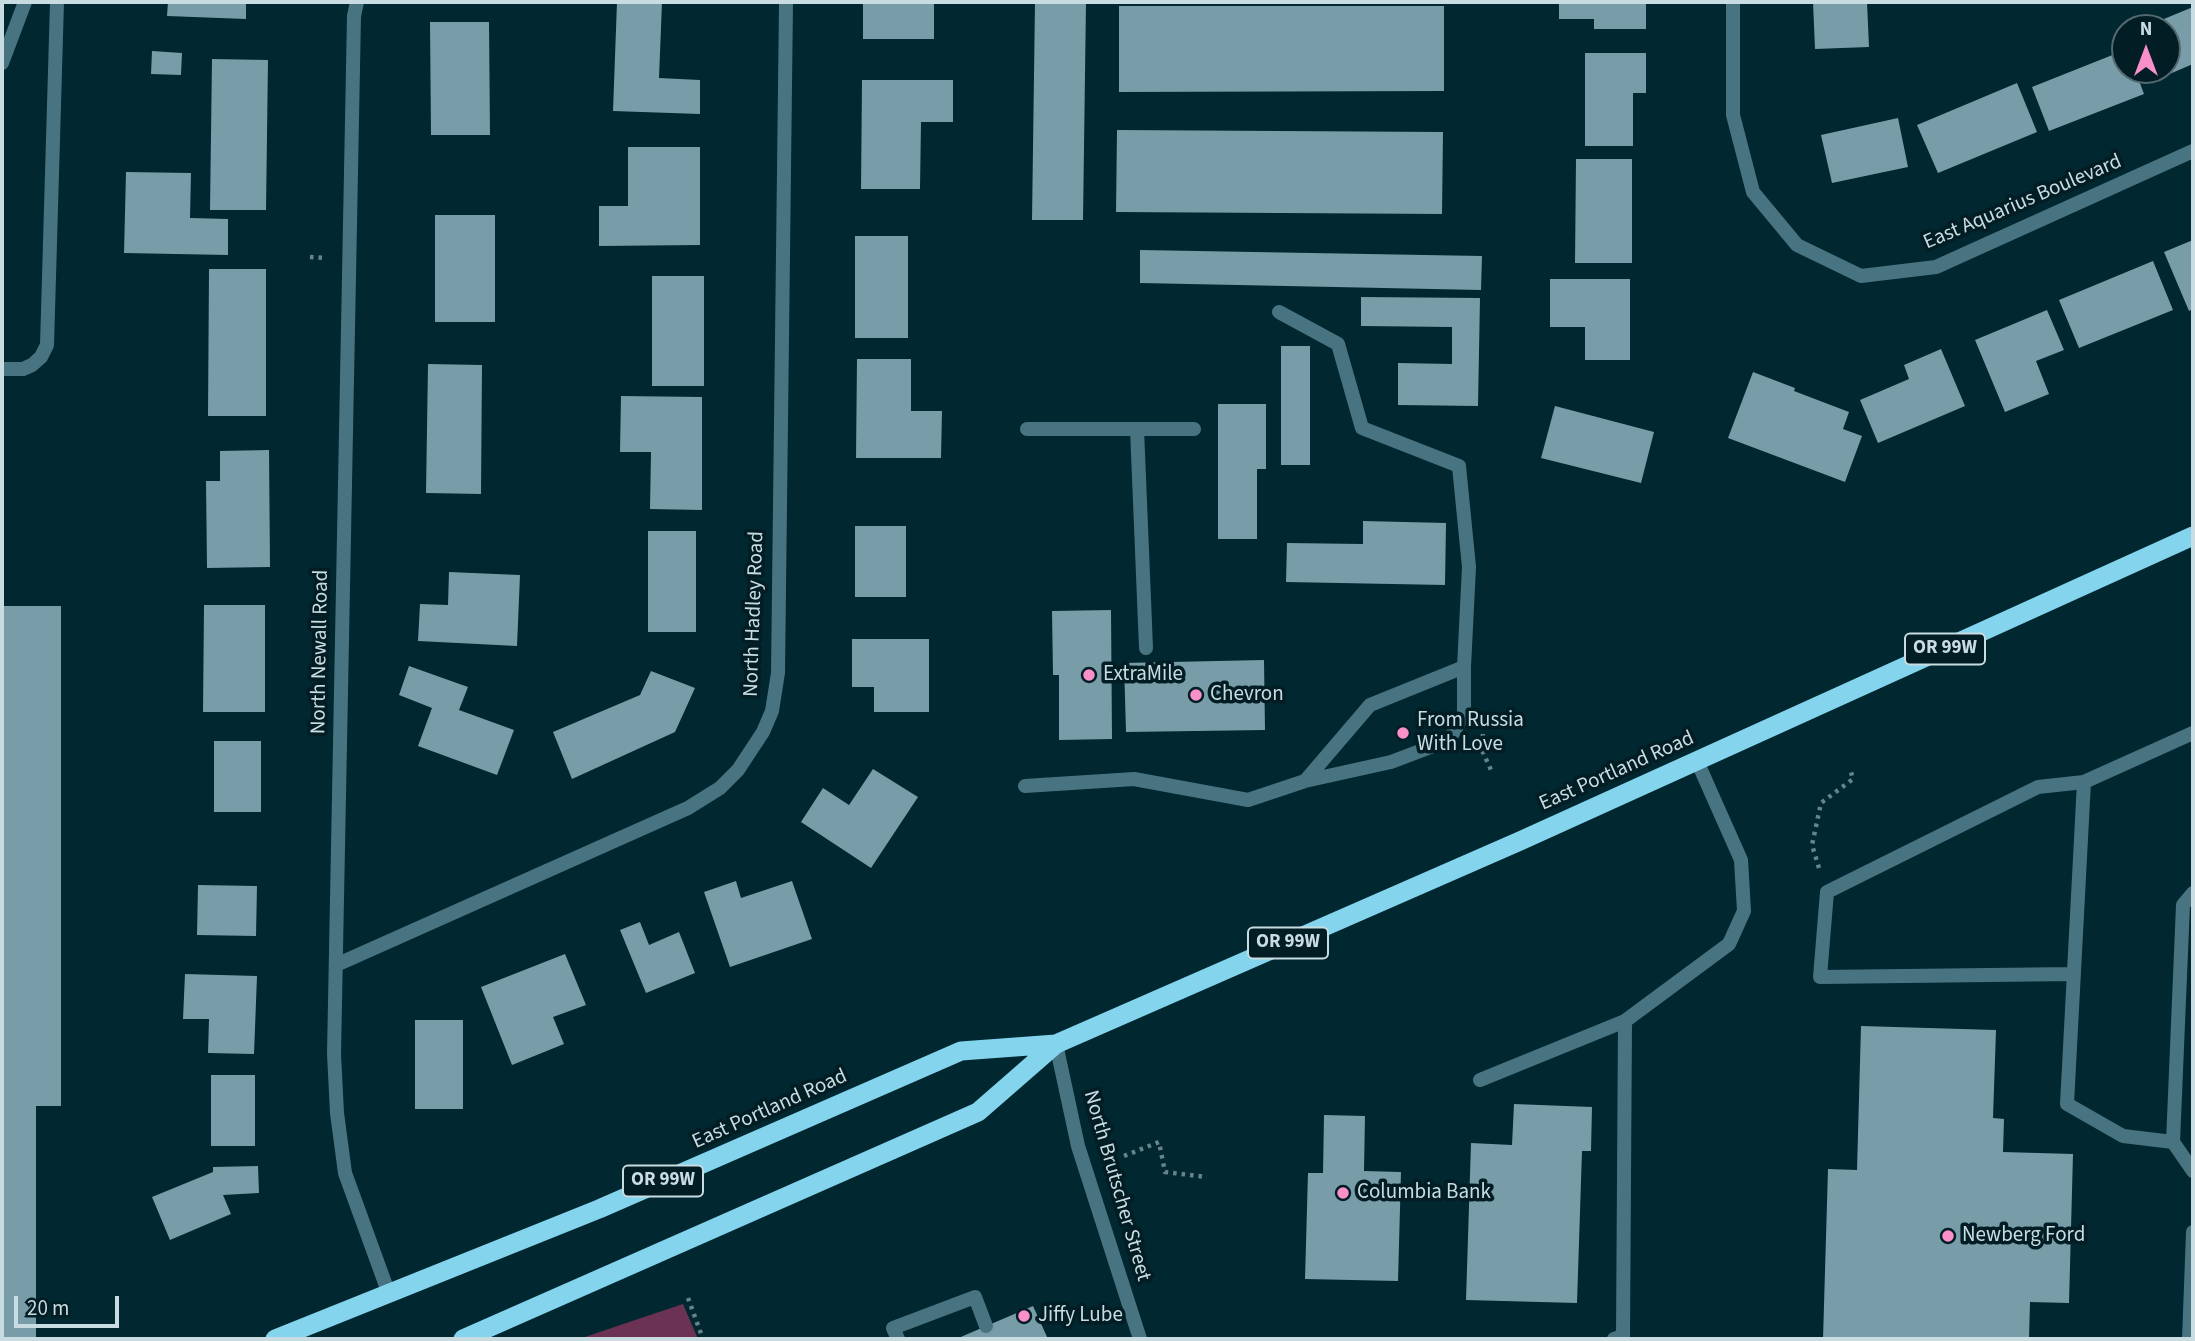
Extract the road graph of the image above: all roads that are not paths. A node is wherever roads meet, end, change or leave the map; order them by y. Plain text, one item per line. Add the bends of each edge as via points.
1 (25, 2) edge
2 (57, 2) edge
3 (357, 2) edge
4 (786, 2) edge
5 (1733, 2) edge
6 (2, 63) edge
7 (2193, 151) edge
8 (1279, 312) dead end
9 (2, 369) edge
10 (1027, 429) dead end
11 (1137, 429) junction
12 (1194, 429) dead end
13 (2193, 536) edge
14 (1146, 648) dead end
15 (1464, 667) junction
16 (2193, 733) edge
17 (1697, 761) junction
18 (1304, 781) junction
19 (2084, 782) junction
20 (1026, 786) dead end
21 (2193, 893) edge
22 (336, 965) junction
23 (2074, 975) junction
24 (1625, 1021) junction
25 (1056, 1044) junction
26 (1480, 1080) dead end
27 (2173, 1142) junction
28 (2193, 1171) edge
29 (2193, 1231) edge
30 (389, 1294) junction
31 (986, 1326) dead end
32 (275, 1339) edge
33 (463, 1339) edge
34 (898, 1339) edge
35 (1140, 1339) edge
36 (1614, 1339) edge
37 (2189, 1339) edge

1 - 6 street
2 - 9 street via 47,345 33,365
3 - 22 street, North Newall Road
4 - 22 street, North Hadley Road via 778,673 772,711 763,732 720,789 688,808
5 - 7 street, East Aquarius Boulevard via 1733,115 1753,192 1797,245 1861,276 1936,267
8 - 15 street via 1339,344 1362,428 1459,466 1469,567
10 - 11 street
11 - 12 street
11 - 14 street
13 - 17 highway, East Portland Road / OR 99W
15 - 18 street via 1370,705
15 - 18 street via 1464,714 1449,740 1391,762
16 - 19 street
17 - 24 street via 1741,860 1744,911 1728,944
17 - 25 highway, East Portland Road / OR 99W
18 - 20 street via 1248,800 1134,779
19 - 23 street
19 - 23 street via 2038,787 1827,892 1821,977
21 - 27 street via 2183,905
22 - 30 street, North Newall Road via 337,1113 345,1173
23 - 27 street via 2067,1104 2123,1136
24 - 26 street
24 - 36 street via 1623,1336
25 - 30 highway, East Portland Road / OR 99W via 961,1051 599,1209
25 - 33 highway, East Portland Road / OR 99W via 978,1112
25 - 35 street, North Brutscher Street via 1079,1146
27 - 28 street
29 - 37 street
30 - 32 highway, East Portland Road / OR 99W
31 - 34 street via 975,1297 893,1328

